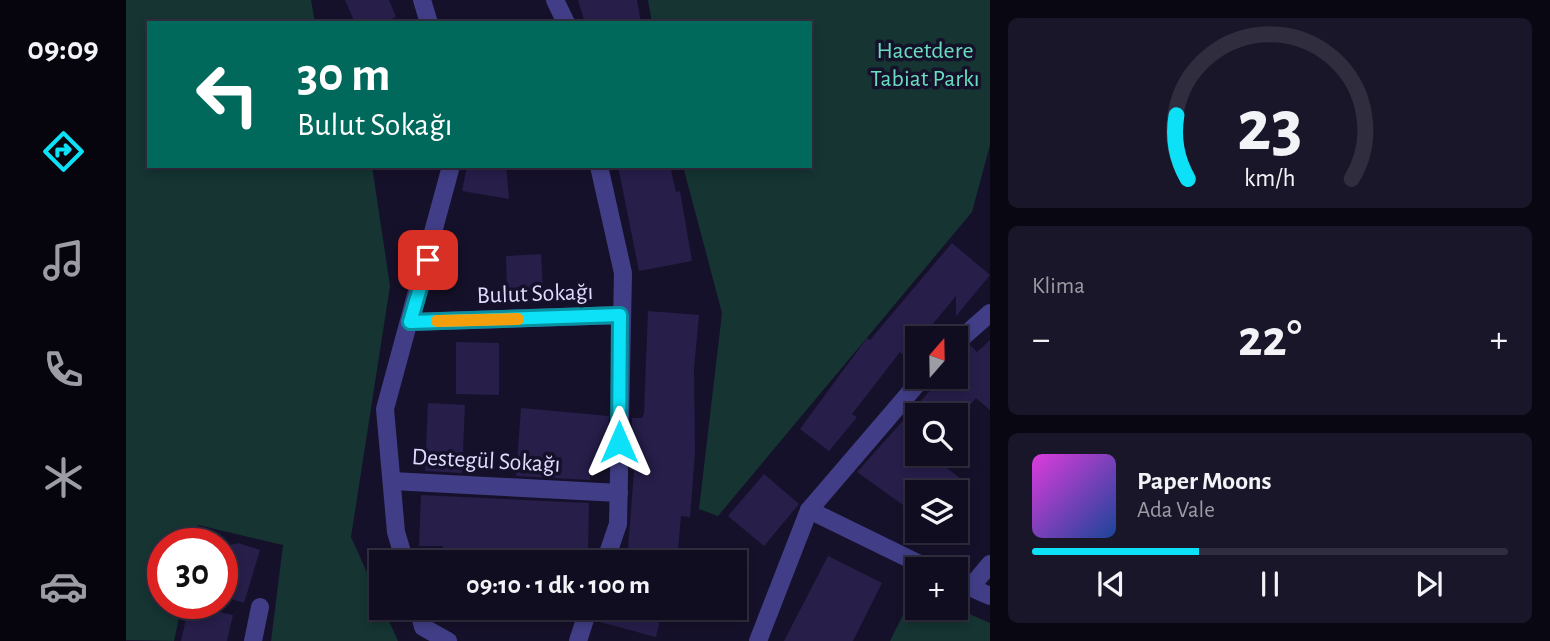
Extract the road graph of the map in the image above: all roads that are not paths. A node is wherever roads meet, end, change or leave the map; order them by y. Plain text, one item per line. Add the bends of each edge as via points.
1 (422, 0) edge
2 (555, 0) edge
3 (428, 21) edge
4 (564, 21) edge
5 (451, 168) edge
6 (599, 168) edge
7 (990, 313) edge
8 (620, 315) junction
9 (410, 322) junction
10 (968, 332) edge
11 (913, 389) edge
12 (392, 481) junction
13 (619, 493) junction
14 (809, 510) junction
15 (401, 550) edge
16 (609, 550) edge
17 (905, 557) edge
18 (990, 564) edge
19 (968, 580) edge
20 (968, 586) edge
21 (990, 596) edge
22 (260, 607) dead end
23 (421, 620) edge
24 (585, 620) edge
25 (253, 641) edge
26 (448, 641) edge
27 (578, 641) edge
28 (758, 641) edge

1 - 3 street
2 - 4 street
5 - 9 street
6 - 8 street via 623,273
7 - 10 street
8 - 9 street, Bulut Sokağı
8 - 13 street
9 - 12 street via 385,409
11 - 14 street
12 - 13 street, Destegül Sokağı
12 - 15 street
13 - 16 street via 618,524
14 - 17 street
14 - 28 street
18 - 19 street
20 - 21 street
22 - 25 street
23 - 26 street via 423,627
24 - 27 street

